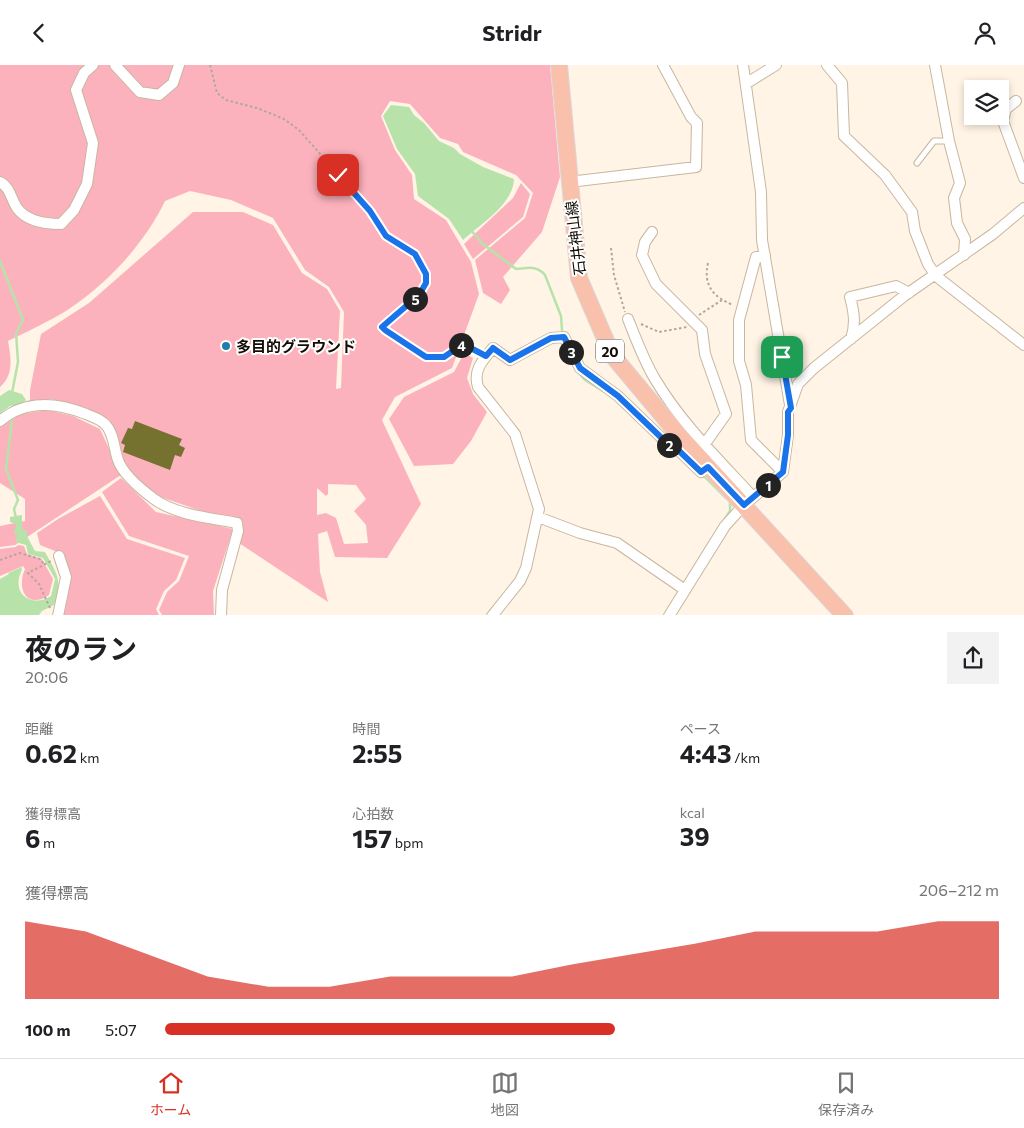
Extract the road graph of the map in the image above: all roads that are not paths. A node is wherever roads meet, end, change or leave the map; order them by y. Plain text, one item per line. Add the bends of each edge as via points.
1 (93, 65) edge
2 (115, 65) edge
3 (179, 65) edge
4 (559, 65) edge
5 (663, 65) edge
6 (743, 65) edge
7 (776, 65) edge
8 (827, 65) edge
9 (935, 65) edge
10 (747, 83) junction
11 (1016, 101) dead end
12 (949, 141) junction
13 (917, 163) dead end
14 (1024, 178) edge
15 (0, 182) edge
16 (569, 182) junction
17 (1024, 208) edge
18 (652, 231) dead end
19 (765, 255) junction
20 (964, 255) junction
21 (936, 276) junction
22 (909, 293) junction
23 (628, 319) road end
24 (851, 340) junction
25 (1024, 345) edge
26 (791, 408) junction
27 (0, 421) edge
28 (704, 445) junction
29 (708, 467) junction
30 (783, 472) junction
31 (749, 501) junction
32 (538, 517) junction
33 (56, 557) road end
34 (682, 589) junction
35 (58, 615) edge
36 (221, 615) edge
37 (492, 615) edge
38 (669, 615) edge
39 (845, 615) edge

1 - 15 street via 84,73 76,90 93,143 87,184 74,210 61,224 40,223 18,210 6,185
2 - 3 street via 140,92 159,95 173,83
4 - 16 main road, 石井神山線 / 20
5 - 16 street via 697,123 696,167
6 - 10 street
7 - 10 street
8 - 21 street via 842,83 844,136 884,175 912,212 915,231
9 - 12 street
10 - 19 street via 761,192
11 - 14 street via 1006,109 1003,121
12 - 13 lane via 934,141
12 - 20 street via 960,183 954,197 957,223 965,239
16 - 29 main road, 石井神山線 / 20 via 579,278 612,355
17 - 20 street
18 - 28 street via 644,242 642,255 656,284 697,321 702,330 705,354 726,414
19 - 26 street
19 - 30 street via 756,257 739,320 739,361 746,385 751,440
20 - 21 street
21 - 22 street
21 - 25 street
22 - 24 street
22 - 24 street via 896,286 850,297 855,329
23 - 28 street via 654,379
24 - 26 street via 798,384
26 - 30 street
27 - 36 street via 8,414 46,404 67,407 100,420 112,437 123,471 155,499 194,514 237,523 238,531 222,591
28 - 31 street
29 - 31 main road, 石井神山線 / 20
29 - 32 street via 701,472 618,396 580,368 564,337 551,338 510,360 493,348 476,371 478,387 515,434 538,503
30 - 31 street
31 - 34 street via 725,526
31 - 39 main road, 石井神山線 / 20
32 - 34 street via 617,543
32 - 37 street via 520,581
33 - 35 street via 66,577
34 - 38 street

